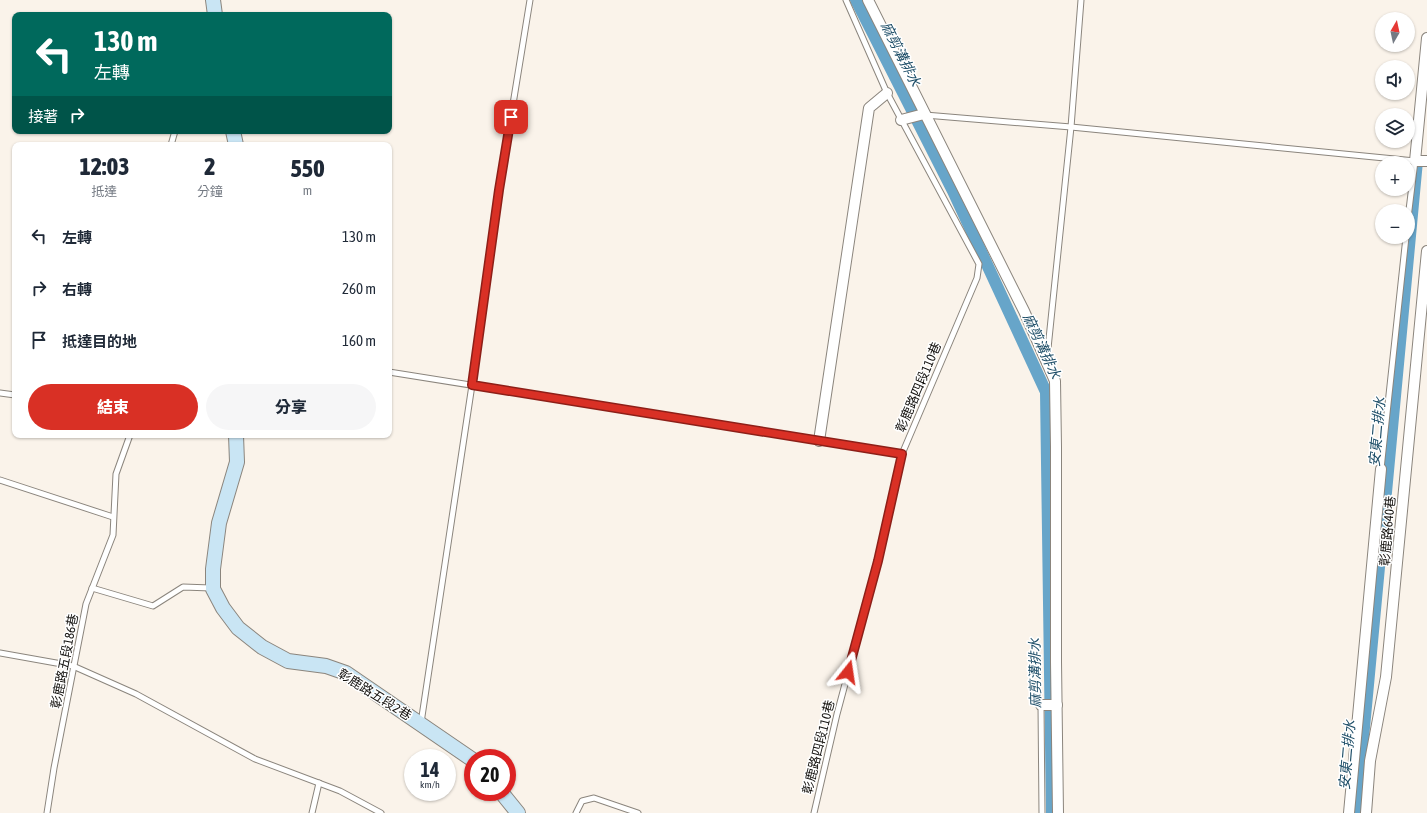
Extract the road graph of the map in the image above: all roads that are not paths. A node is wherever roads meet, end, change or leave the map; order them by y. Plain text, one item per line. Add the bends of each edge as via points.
1 (213, 0) edge
2 (530, 0) edge
3 (846, 0) edge
4 (868, 0) edge
5 (1081, 0) edge
6 (215, 12) edge
7 (1427, 38) edge
8 (887, 93) junction
9 (924, 114) junction
10 (903, 123) junction
11 (1071, 127) junction
12 (1375, 157) edge
13 (1415, 161) joint
14 (1427, 161) edge
15 (1405, 244) edge
16 (1427, 251) edge
17 (1047, 363) junction
18 (392, 372) edge
19 (472, 385) junction
20 (0, 394) edge
21 (12, 396) edge
22 (129, 438) edge
23 (236, 438) edge
24 (819, 441) junction
25 (902, 454) junction
26 (1381, 469) joint
27 (0, 480) edge
28 (113, 517) junction
29 (92, 588) junction
30 (213, 588) junction
31 (0, 653) edge
32 (73, 666) junction
33 (1041, 705) joint
34 (1057, 705) junction
35 (421, 723) junction
36 (464, 754) edge
37 (319, 783) junction
38 (508, 801) edge
39 (47, 813) edge
40 (312, 813) edge
41 (380, 813) edge
42 (518, 813) edge
43 (576, 813) edge
44 (638, 813) edge
45 (814, 813) edge
46 (1042, 813) edge
47 (1058, 813) edge
48 (1349, 813) edge
49 (1366, 813) edge

1 - 6 street
2 - 19 lane via 499,190
3 - 8 lane, 彰鹿路四段110巷
4 - 9 street
5 - 11 lane
7 - 13 street
8 - 10 lane, 彰鹿路四段110巷
8 - 24 street via 869,108
9 - 10 street
9 - 11 lane
9 - 17 street via 1024,311
10 - 25 lane, 彰鹿路四段110巷 via 979,264 977,278
11 - 12 lane
11 - 17 lane
13 - 14 street
15 - 26 lane
16 - 49 street, 彰鹿路640巷 via 1386,678 1370,761
17 - 34 street via 1055,381
18 - 19 lane
19 - 24 lane
19 - 35 lane
20 - 21 lane
22 - 28 lane, 彰鹿路五段186巷 via 116,474
23 - 30 street, 彰鹿路五段2巷 via 237,462 218,523
24 - 25 lane
25 - 45 lane, 彰鹿路四段110巷 via 878,561 837,714
26 - 48 street
27 - 28 lane
28 - 29 lane, 彰鹿路五段186巷 via 113,535
29 - 30 lane via 153,606 183,587
29 - 32 lane, 彰鹿路五段186巷 via 86,604
30 - 35 street, 彰鹿路五段2巷 via 223,608 238,628 262,647 288,661 326,666 346,673
31 - 32 lane
32 - 37 lane via 136,694 255,759
32 - 39 lane, 彰鹿路五段186巷
33 - 34 street
33 - 46 lane
34 - 47 street
35 - 36 street, 彰鹿路五段2巷
37 - 40 lane
37 - 41 lane via 340,791
38 - 42 street
43 - 44 lane via 582,801 594,798

